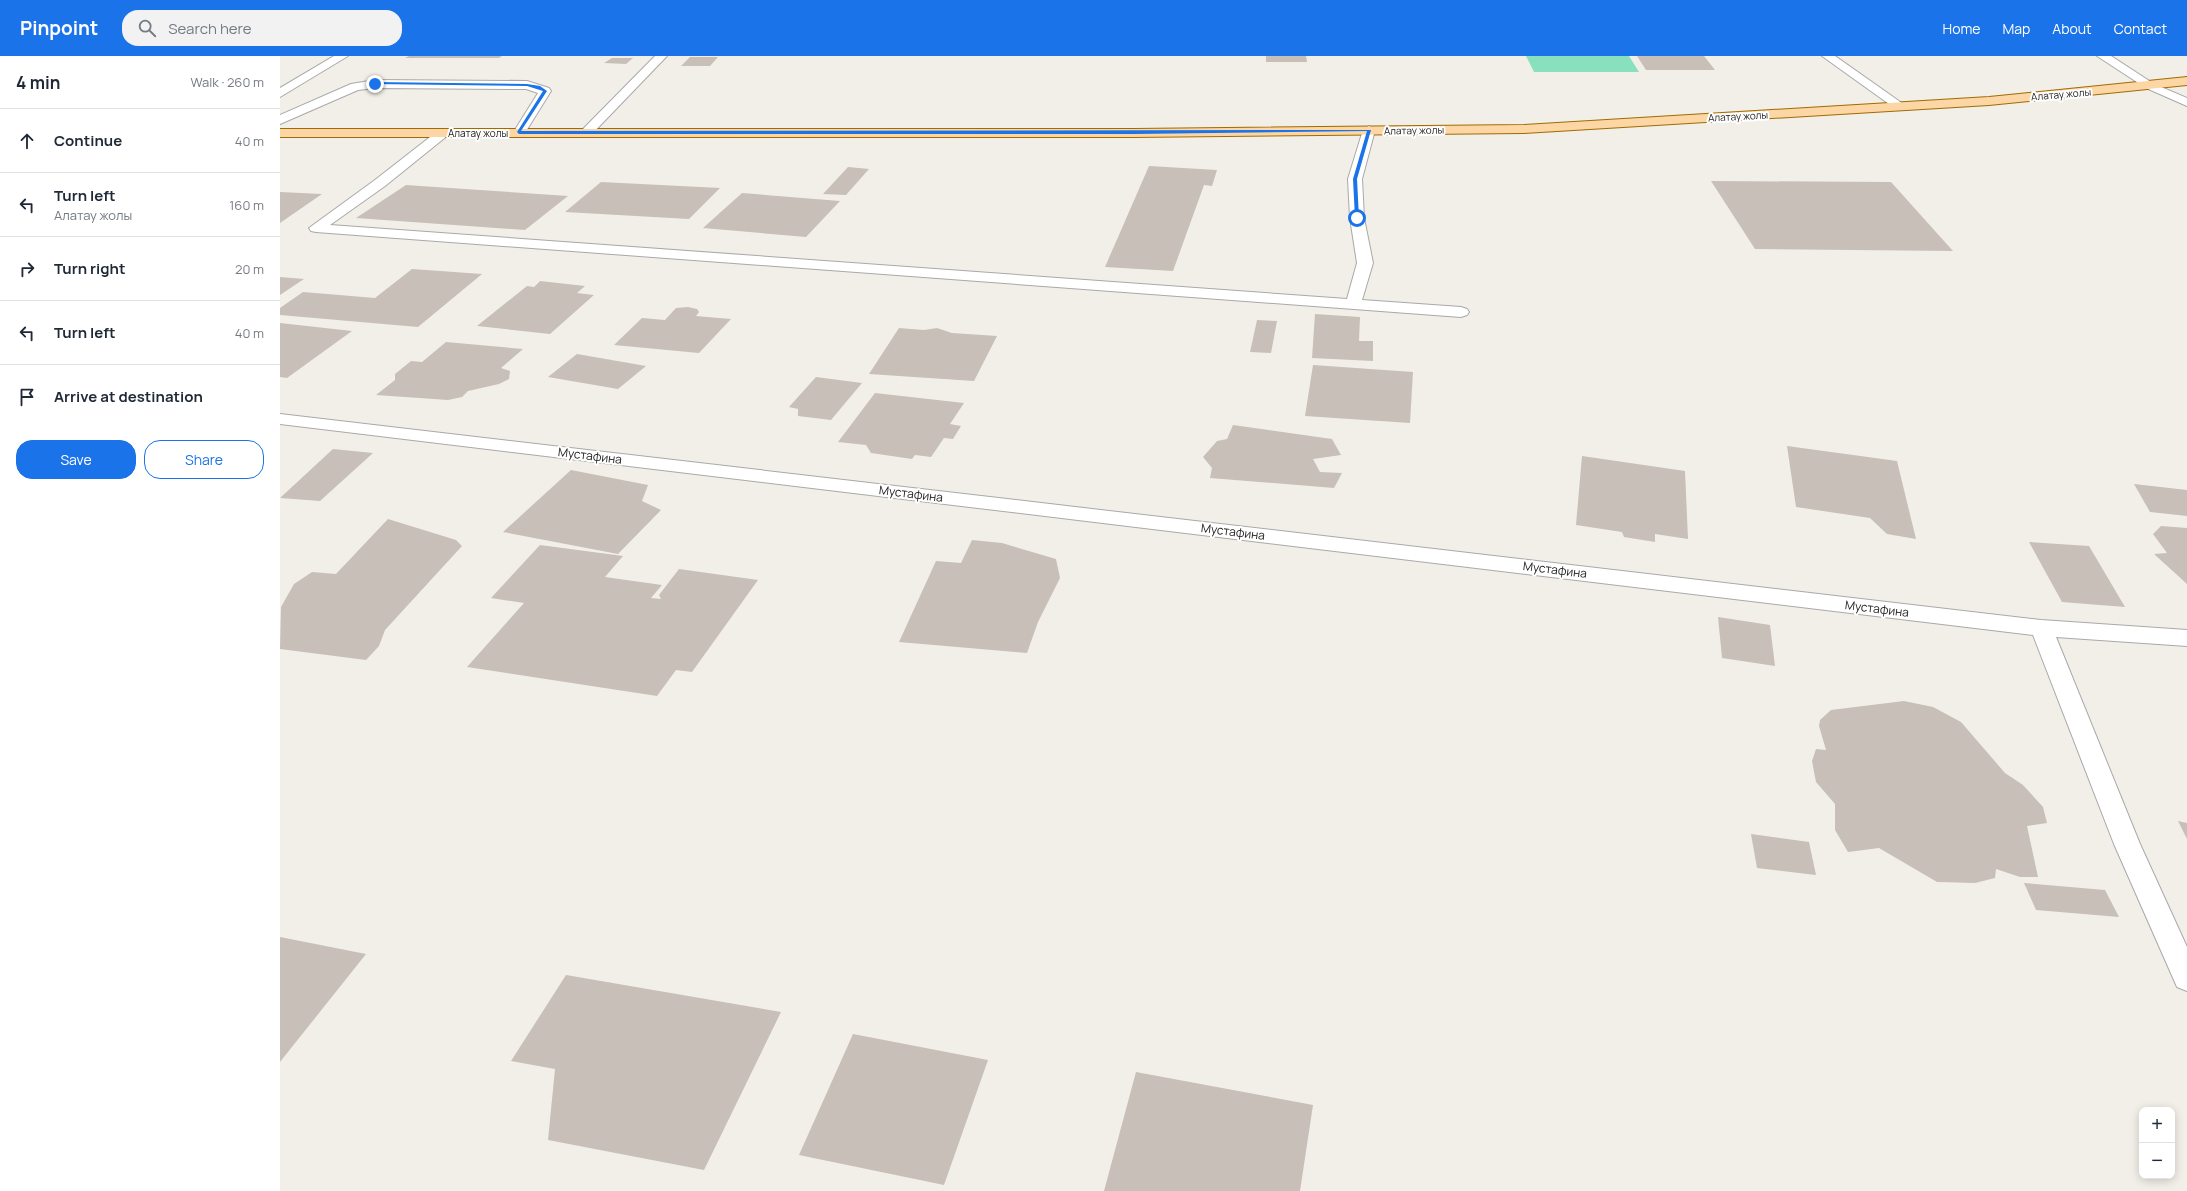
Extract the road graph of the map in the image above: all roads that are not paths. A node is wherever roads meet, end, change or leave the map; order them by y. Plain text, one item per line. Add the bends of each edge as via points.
1 (342, 56) edge
2 (661, 56) edge
3 (1828, 56) edge
4 (2103, 56) edge
5 (2187, 81) edge
6 (2150, 86) junction
7 (280, 93) edge
8 (2187, 102) edge
9 (1900, 106) junction
10 (280, 120) edge
11 (1369, 130) junction
12 (443, 132) junction
13 (519, 132) junction
14 (586, 132) junction
15 (280, 133) edge
16 (1353, 304) junction
17 (1461, 312) dead end
18 (280, 419) edge
19 (2041, 628) junction
20 (2187, 638) edge
21 (2187, 978) edge

1 - 7 street
2 - 14 street
3 - 9 street
4 - 6 street
5 - 6 main road, Алатау жолы
6 - 8 street
6 - 9 main road, Алатау жолы via 1989,101
9 - 11 main road, Алатау жолы via 1524,129
10 - 13 street via 355,87 375,84 539,87 545,91
11 - 14 main road, Алатау жолы
11 - 16 street via 1355,179 1357,218 1365,263
12 - 13 main road, Алатау жолы
12 - 15 main road, Алатау жолы
12 - 16 street via 380,183 316,228
13 - 14 main road, Алатау жолы
16 - 17 street
18 - 19 street, Мустафина
19 - 20 street, Мустафина
19 - 21 street via 2127,844

